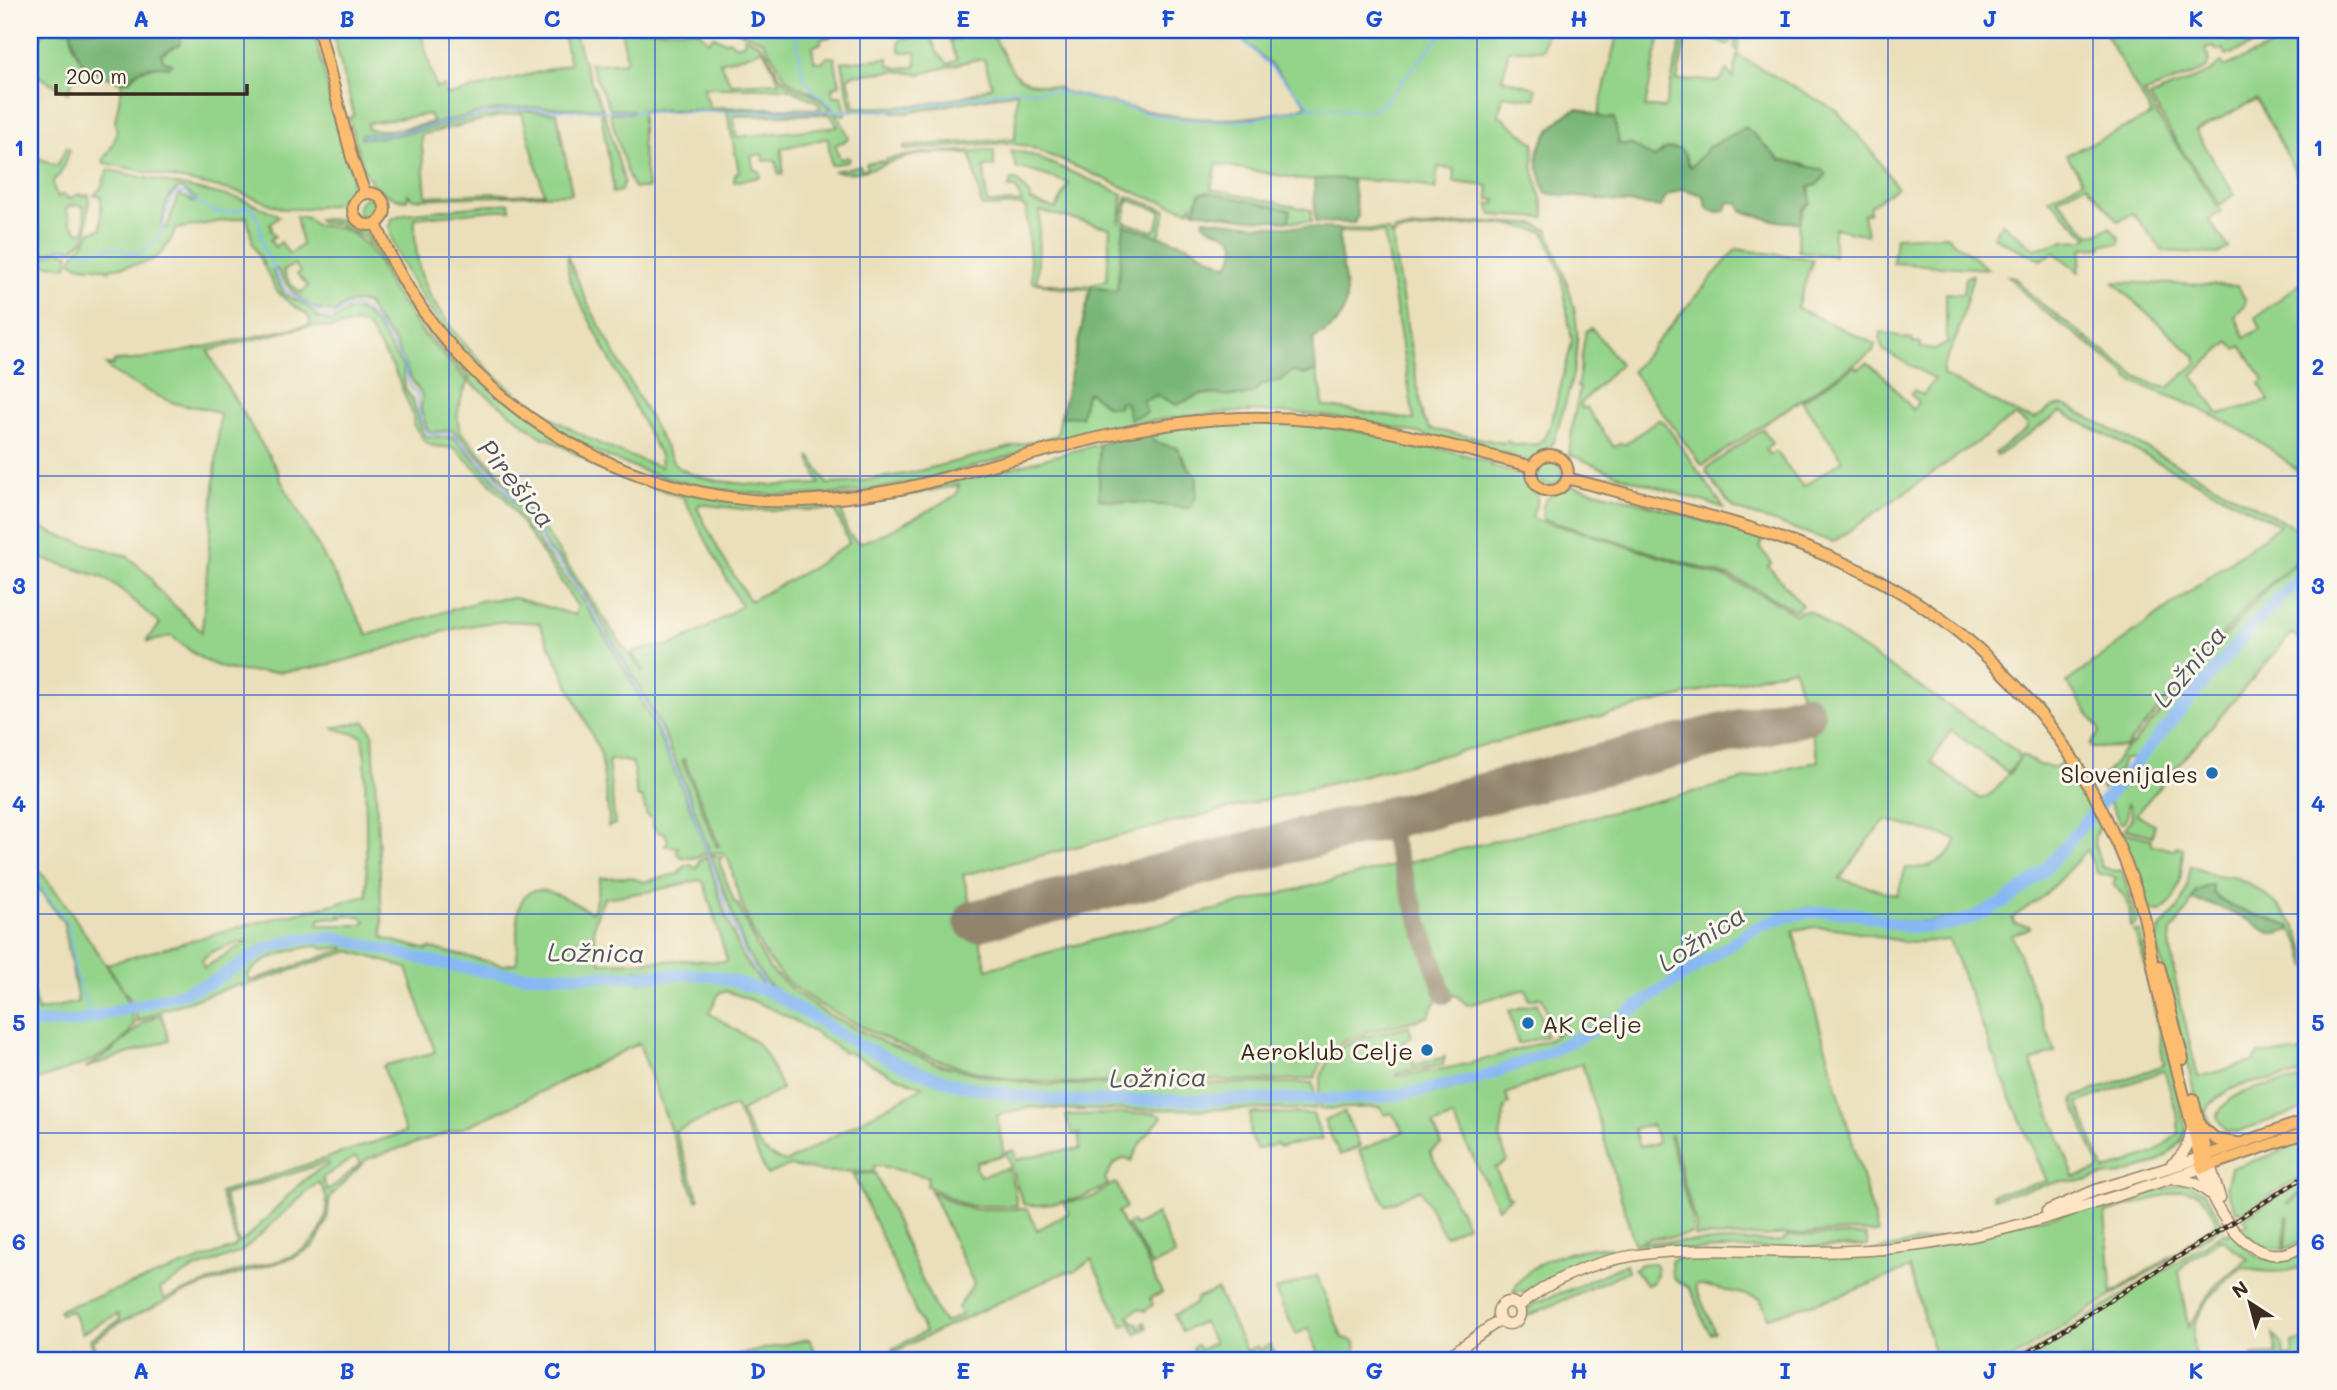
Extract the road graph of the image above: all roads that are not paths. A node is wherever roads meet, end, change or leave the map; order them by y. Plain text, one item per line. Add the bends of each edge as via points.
1 (319, 30) edge
2 (365, 193) junction
3 (376, 224) junction
4 (1533, 467) junction
5 (1567, 478) junction
6 (2307, 1120) edge
7 (2196, 1126) junction
8 (2307, 1132) edge
9 (2243, 1143) junction
10 (2205, 1162) junction
11 (2167, 1173) junction
12 (2212, 1195) junction
13 (2229, 1222) junction
14 (2307, 1243) edge
15 (1518, 1307) junction
16 (1500, 1320) junction
17 (1443, 1360) edge

1 - 2 main road
2 - 3 main road via 379,195 386,206
2 - 3 main road via 354,202 353,213 365,225
3 - 4 main road via 397,270 445,342 503,399 586,454 659,482 718,496 768,501 832,499 903,488 1112,434 1258,417 1364,426
4 - 5 main road via 1541,457 1555,456 1566,466
4 - 5 main road via 1533,479 1541,489 1553,491
5 - 7 main road via 1776,537 1827,556 1888,585 1950,624 2002,670 2048,723 2107,819 2152,939
6 - 9 main road
7 - 9 main road via 2217,1140
7 - 10 main road
7 - 11 main road
8 - 10 main road
9 - 10 main road
10 - 11 main road
10 - 12 main road
10 - 13 main road
11 - 12 main road
11 - 15 main road via 2032,1222 1922,1244 1809,1252 1671,1250 1633,1254 1573,1273
12 - 13 main road
13 - 14 main road via 2249,1245 2265,1254 2290,1253
15 - 16 main road via 1516,1322
15 - 16 main road via 1511,1302 1503,1304
16 - 17 main road

